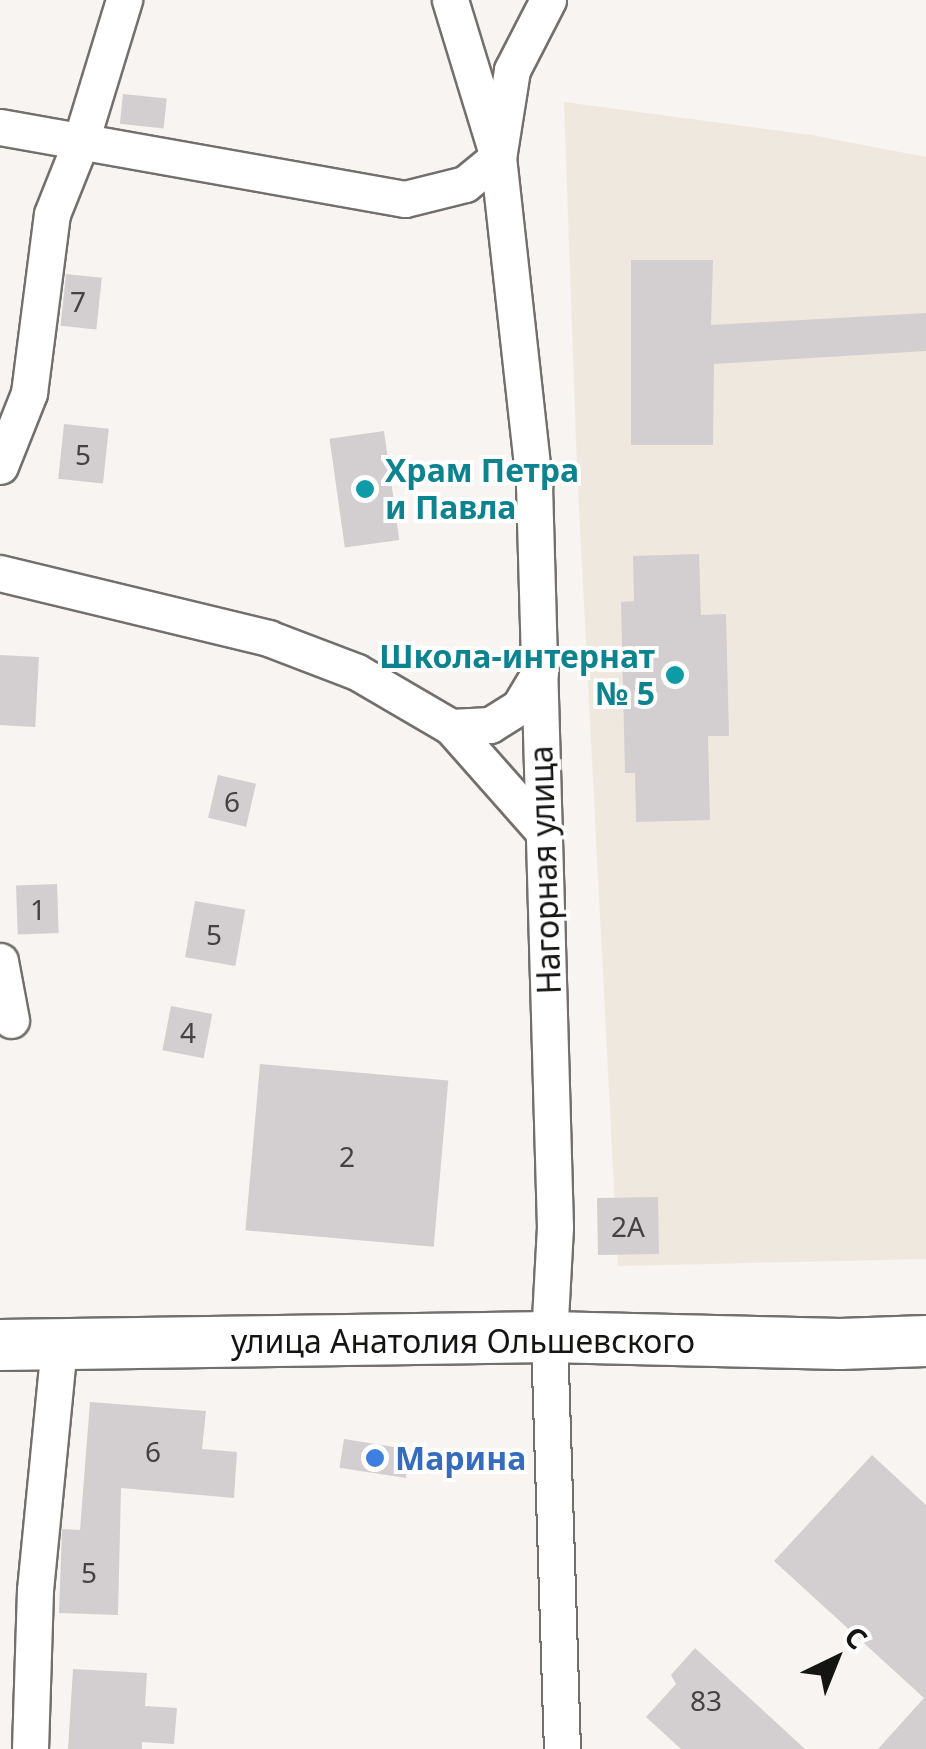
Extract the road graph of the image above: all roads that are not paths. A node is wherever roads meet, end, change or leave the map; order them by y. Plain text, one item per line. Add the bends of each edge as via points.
1 (124, 0) edge
2 (450, 0) edge
3 (548, 0) edge
4 (0, 127) edge
5 (80, 144) junction
6 (498, 158) junction
7 (0, 466) edge
8 (0, 573) edge
9 (541, 671) junction
10 (452, 727) junction
11 (543, 831) junction
12 (0, 961) edge
13 (11, 1020) dead end
14 (549, 1336) junction
15 (926, 1341) edge
16 (59, 1344) junction
17 (0, 1345) edge
18 (30, 1749) edge
19 (562, 1749) edge

1 - 5 street
2 - 6 street, Нагорная улица
3 - 6 street via 512,70
4 - 5 street
5 - 6 street via 405,199 465,184
5 - 7 street via 52,214 29,393
6 - 9 street, Нагорная улица via 534,485
8 - 10 street via 268,638 356,672
9 - 10 street via 519,707 505,716 490,725
9 - 11 street, Нагорная улица
10 - 11 street
11 - 14 street, Нагорная улица via 555,1227
12 - 13 street
14 - 15 highway, улица Анатолия Ольшевского
14 - 16 highway, улица Анатолия Ольшевского
14 - 19 street, Нагорная улица
16 - 17 highway, улица Анатолия Ольшевского
16 - 18 street via 35,1590

